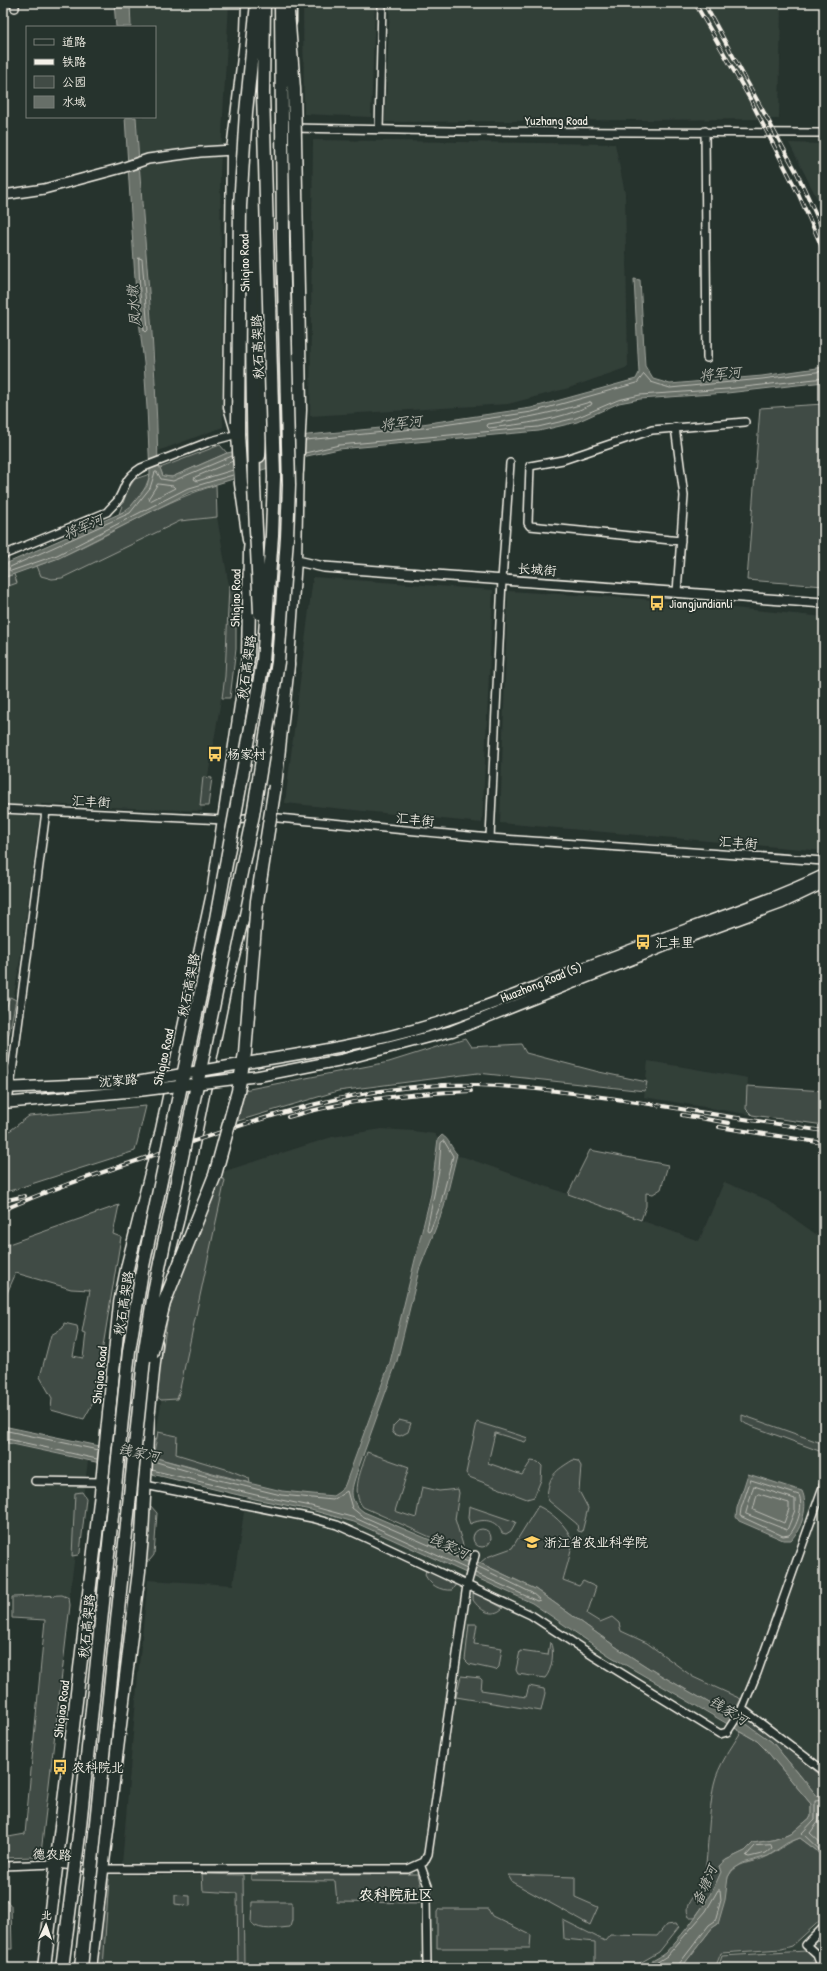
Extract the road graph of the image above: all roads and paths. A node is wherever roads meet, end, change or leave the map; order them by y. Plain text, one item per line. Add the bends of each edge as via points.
1 (248, 3) edge
2 (257, 3) edge
3 (264, 3) edge
4 (281, 3) edge
5 (289, 3) edge
6 (382, 3) edge
7 (256, 93) junction
8 (288, 128) junction
9 (379, 130) junction
10 (705, 131) junction
11 (824, 134) edge
12 (234, 150) junction
13 (3, 195) edge
14 (707, 358) dead end
15 (745, 422) dead end
16 (675, 427) junction
17 (238, 429) junction
18 (297, 429) junction
19 (510, 463) dead end
20 (681, 541) junction
21 (250, 551) junction
22 (3, 555) edge
23 (295, 560) junction
24 (502, 580) junction
25 (677, 592) junction
26 (824, 603) edge
27 (263, 662) junction
28 (288, 664) junction
29 (3, 808) edge
30 (46, 811) junction
31 (262, 817) junction
32 (224, 820) junction
33 (490, 838) junction
34 (824, 861) edge
35 (824, 875) edge
36 (824, 883) edge
37 (259, 1076) joint
38 (6, 1087) edge
39 (137, 1087) junction
40 (5, 1103) edge
41 (136, 1424) junction
42 (102, 1478) junction
43 (36, 1481) dead end
44 (145, 1483) junction
45 (824, 1484) edge
46 (475, 1555) dead end
47 (467, 1585) junction
48 (742, 1709) junction
49 (824, 1771) edge
50 (56, 1864) junction
51 (420, 1864) junction
52 (3, 1866) edge
53 (101, 1869) junction
54 (824, 1927) edge
55 (44, 1968) edge
56 (62, 1968) edge
57 (81, 1968) edge
58 (90, 1968) edge
59 (427, 1968) edge
60 (822, 1968) edge

1 - 12 main road
2 - 7 main road, Shiqiao Road
2 - 17 main road, bridge via 240,206
3 - 27 main road, 秋石高架路, bridge via 274,477
4 - 41 main road, bridge via 289,485 278,662 250,830 155,1287
5 - 8 main road
5 - 18 main road, bridge via 294,89 299,342
6 - 9 street
7 - 21 main road, Shiqiao Road via 261,423
7 - 27 main road, bridge via 250,202 255,495
8 - 9 street, Yuzhang Road
8 - 18 main road
9 - 10 street, Yuzhang Road
10 - 11 street, Yuzhang Road
10 - 14 street
12 - 13 street via 148,159 44,189
12 - 17 main road via 230,407
15 - 16 street
16 - 20 street via 684,496
16 - 20 street via 652,430 563,460 530,466 528,523 530,526
17 - 21 main road via 241,484
17 - 22 street via 132,473 107,512
18 - 23 main road
19 - 24 street
20 - 25 street
21 - 23 street, 长城街
21 - 32 main road, Shiqiao Road via 248,658
23 - 24 street, 长城街 via 324,567
23 - 28 main road
24 - 25 street, 长城街
24 - 33 street
25 - 26 street, 长城街
27 - 56 main road, 秋石高架路, bridge via 215,924 137,1297 120,1430
28 - 31 main road
28 - 41 main road, bridge via 276,786 257,901 245,1053 238,1091 215,1175 164,1303
29 - 30 street, 汇丰街
30 - 32 street, 汇丰街
30 - 38 street
31 - 32 street, 汇丰街
31 - 33 street, 汇丰街
31 - 44 main road via 247,900 225,987 168,1256 148,1415
32 - 42 main road, Shiqiao Road via 213,893 161,1134 123,1288
33 - 34 street, 汇丰街
35 - 39 main road, Huazhong Road (S), bridge via 749,907 457,1016 341,1048 258,1061
36 - 37 main road, Huazhong Road (S) via 782,903 670,944 452,1031 341,1060
37 - 39 main road, 沈家路, bridge
38 - 39 main road, 沈家路
38 - 40 street
39 - 40 main road, 沈家路
41 - 57 main road, bridge
42 - 43 street
42 - 50 main road, Shiqiao Road
44 - 47 street via 337,1525
44 - 53 main road via 139,1571
45 - 48 street
46 - 47 street
47 - 48 street via 531,1615 720,1734 727,1732
47 - 51 street via 428,1854
48 - 49 street
50 - 52 street, 德农路
50 - 53 street, 德农路
50 - 55 main road, Shiqiao Road
51 - 53 street, 德农路 via 408,1869
51 - 59 street via 428,1886
53 - 58 main road
54 - 60 street via 806,1945 817,1955

